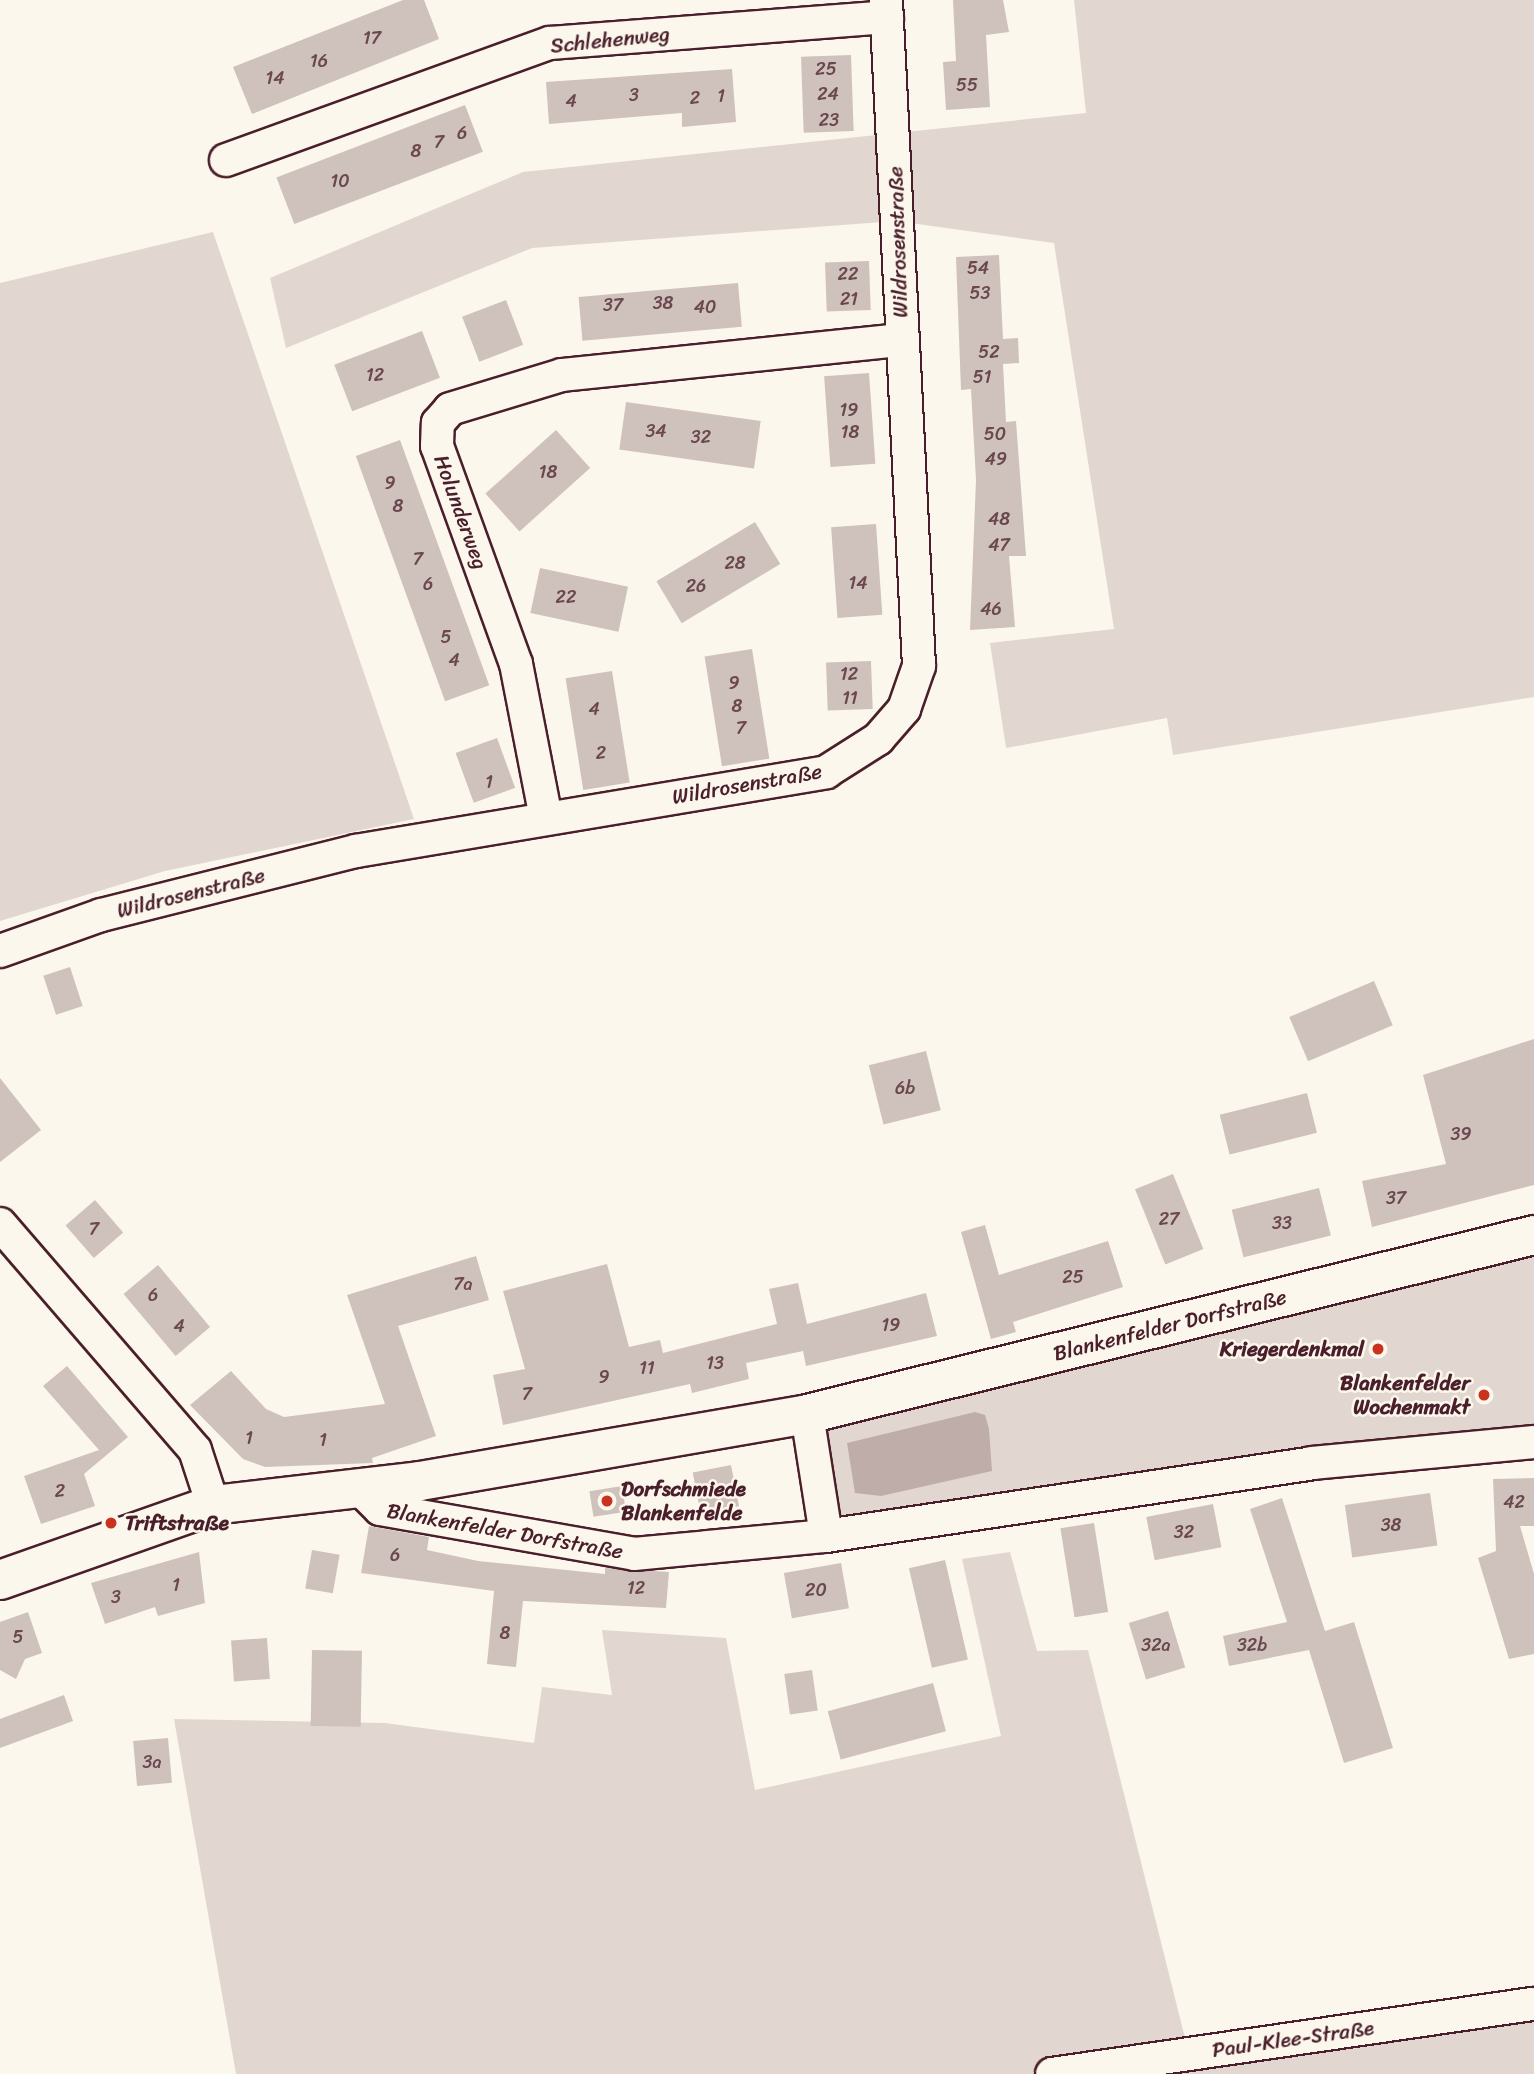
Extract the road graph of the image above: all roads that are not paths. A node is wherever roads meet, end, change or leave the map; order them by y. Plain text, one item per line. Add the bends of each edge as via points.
1 (887, 8) edge
2 (226, 160) dead end
3 (902, 340) junction
4 (546, 818) junction
5 (0, 951) edge
6 (0, 1224) edge
7 (1534, 1235) edge
8 (807, 1414) junction
9 (1534, 1442) edge
10 (359, 1489) junction
11 (213, 1505) junction
12 (826, 1536) junction
13 (0, 1580) edge
14 (1534, 2004) edge
15 (1052, 2074) edge

1 - 2 street, Schlehenweg via 550,43
1 - 3 street, Wildrosenstraße
3 - 4 street, Wildrosenstraße via 919,627 919,666 904,709 878,739 825,772
3 - 4 street, Holunderweg via 562,375 450,409 438,423 437,446 516,664
4 - 5 street, Wildrosenstraße via 356,851 100,915
6 - 11 street via 195,1450
7 - 8 main road, Blankenfelder Dorfstraße
8 - 10 main road, Blankenfelder Dorfstraße
8 - 12 street
9 - 12 street, Blankenfelder Dorfstraße via 1312,1463
10 - 11 main road, Blankenfelder Dorfstraße
10 - 12 street, Blankenfelder Dorfstraße via 380,1509 634,1554
11 - 13 main road, Blankenfelder Dorfstraße
14 - 15 street, Paul-Klee-Straße

